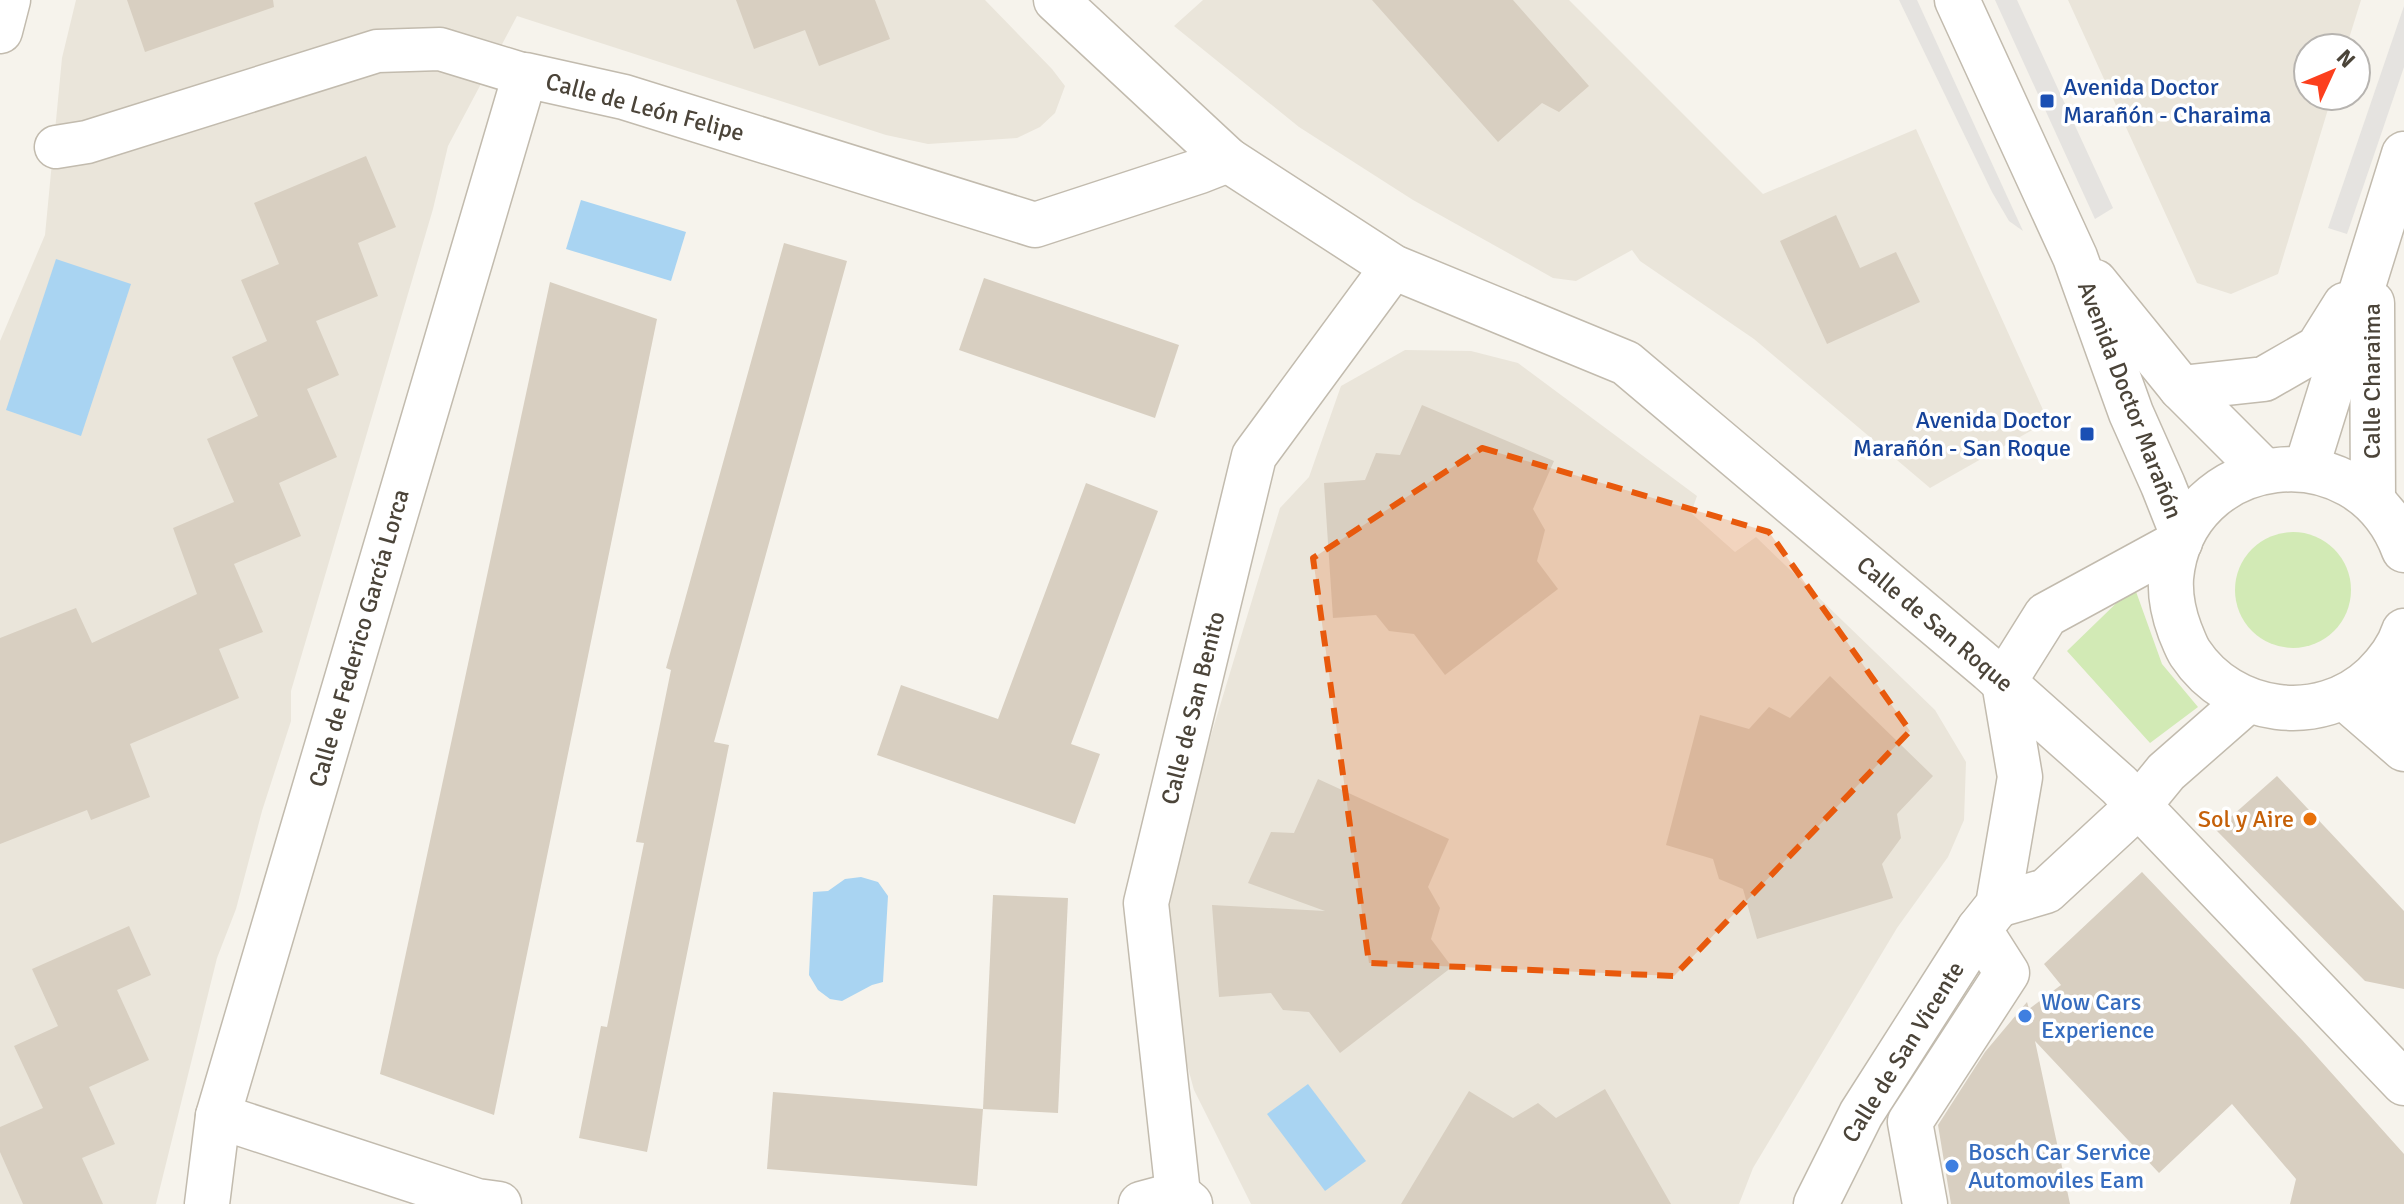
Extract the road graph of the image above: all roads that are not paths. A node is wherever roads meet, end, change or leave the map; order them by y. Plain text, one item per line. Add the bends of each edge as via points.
1 (8, 0) edge
2 (1056, 0) edge
3 (1957, 0) edge
4 (0, 31) edge
5 (525, 75) junction
6 (56, 147) dead end
7 (2404, 154) edge
8 (1228, 160) junction
9 (2075, 257) junction
10 (2372, 262) junction
11 (1393, 267) junction
12 (2372, 353) junction
13 (2181, 388) junction
14 (2404, 395) edge
15 (2285, 470) junction
16 (2384, 499) edge
17 (2181, 538) junction
18 (2404, 550) edge
19 (2398, 665) edge
20 (2004, 682) junction
21 (2344, 697) junction
22 (2247, 701) junction
23 (2404, 749) edge
24 (2139, 805) junction
25 (1988, 917) junction
26 (2396, 1060) edge
27 (218, 1116) junction
28 (1170, 1201) edge
29 (207, 1204) edge
30 (499, 1204) edge
31 (1816, 1204) edge
32 (1925, 1204) edge

1 - 4 street
2 - 8 street, Calle de San Roque
3 - 9 street, Avenida Doctor Marañón
5 - 6 street, Calle de León Felipe via 440,49 377,51 87,142
5 - 8 street, Calle de León Felipe via 624,97 1035,225
5 - 27 street, Calle de Federico García Lorca
7 - 10 street, Calle Charaima
8 - 11 street, Calle de San Roque
9 - 13 street, Avenida Doctor Marañón
9 - 17 street, Avenida Doctor Marañón
10 - 12 street, Calle Charaima
10 - 13 street, Calle Charaima via 2318,348 2264,379
10 - 15 street, Calle Charaima
11 - 20 street, Calle de San Roque via 1626,363
11 - 28 street, Calle de San Benito via 1254,456 1146,903
12 - 14 street
12 - 16 street, Calle Charaima
13 - 15 street, Avenida Doctor Marañón
15 - 16 street, Avenida Doctor Marañón via 2342,479
15 - 17 street, Avenida Doctor Marañón via 2236,481 2211,498
16 - 18 street, Avenida Doctor Marañón
17 - 20 street via 2046,615
17 - 22 street, Avenida Doctor Marañón via 2171,579 2174,617 2189,652 2214,681
19 - 21 street
20 - 24 street, Calle de San Roque
20 - 25 street, Calle de San Vicente via 2020,777
21 - 22 street, Avenida Doctor Marañón via 2313,707 2279,709
21 - 23 street
22 - 24 street via 2166,772
24 - 25 street via 2046,891
24 - 26 street, Calle de San Roque
25 - 31 street, Calle de San Vicente via 1861,1114
25 - 32 street via 2007,973 1910,1122
27 - 29 street, Calle de Federico García Lorca
27 - 30 street

